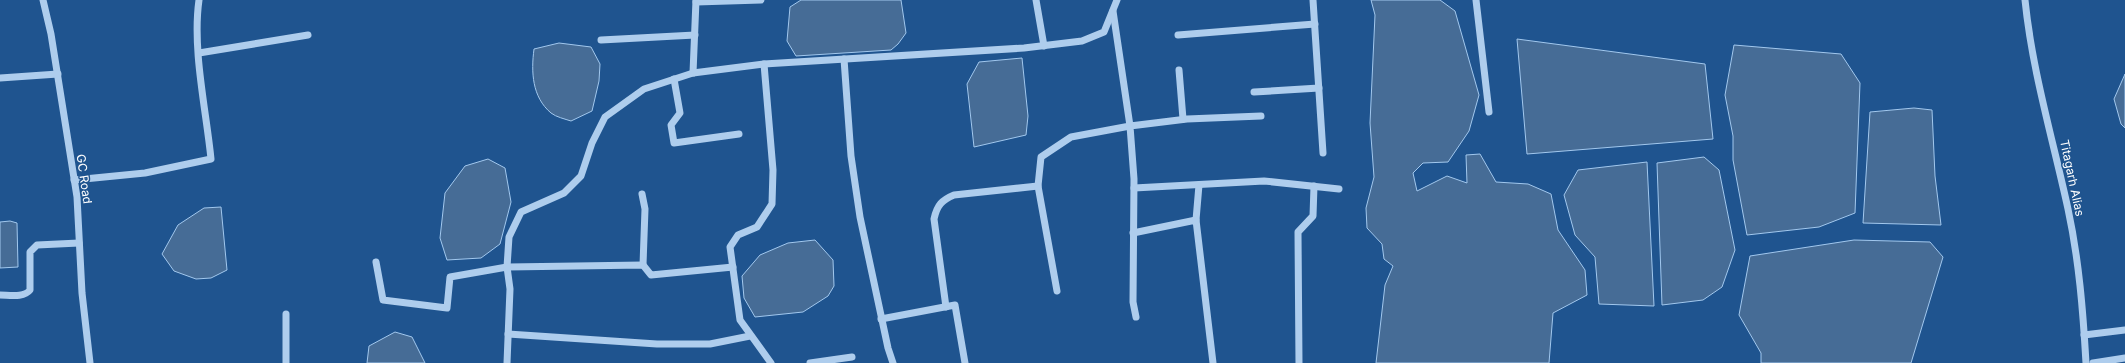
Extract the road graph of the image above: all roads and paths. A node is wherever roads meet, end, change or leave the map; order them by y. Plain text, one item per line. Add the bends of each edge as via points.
1 (43, 0) edge
2 (199, 0) edge
3 (761, 0) edge
4 (1036, 0) edge
5 (1117, 0) edge
6 (1313, 0) edge
7 (1476, 0) edge
8 (2025, 0) edge
9 (696, 1) edge
10 (1113, 10) junction
11 (1315, 24) junction
12 (308, 35) dead end
13 (695, 35) junction
14 (1178, 35) dead end
15 (601, 40) dead end
16 (1044, 46) junction
17 (199, 53) junction
18 (844, 59) junction
19 (764, 64) junction
20 (1179, 70) dead end
21 (693, 73) junction
22 (58, 74) junction
23 (0, 78) edge
24 (674, 79) junction
25 (1319, 88) junction
26 (1254, 92) dead end
27 (1489, 112) dead end
28 (1261, 116) dead end
29 (1183, 119) junction
30 (1130, 126) junction
31 (740, 134) dead end
32 (1323, 153) dead end
33 (74, 180) junction
34 (1199, 185) junction
35 (1038, 186) junction
36 (1314, 186) junction
37 (1134, 188) junction
38 (1339, 189) dead end
39 (642, 194) dead end
40 (1196, 220) junction
41 (1133, 232) junction
42 (79, 243) junction
43 (376, 262) dead end
44 (643, 265) junction
45 (507, 267) junction
46 (733, 268) junction
47 (1056, 291) dead end
48 (0, 295) edge
49 (946, 307) junction
50 (286, 314) dead end
51 (1136, 317) dead end
52 (882, 319) junction
53 (2125, 330) edge
54 (508, 334) junction
55 (2084, 335) junction
56 (750, 336) junction
57 (852, 357) dead end
58 (2125, 358) edge
59 (90, 363) edge
60 (286, 363) edge
61 (507, 363) edge
62 (771, 363) edge
63 (810, 363) edge
64 (893, 363) edge
65 (965, 363) edge
66 (1213, 363) edge
67 (1299, 363) edge
68 (2086, 363) edge
69 (2093, 363) edge

1 - 22 street, GC Road
2 - 17 street via 196,19
3 - 9 street
4 - 16 street
5 - 10 street
6 - 11 street
7 - 27 street
8 - 55 street, Titagarh Alias via 2028,31 2069,210 2080,272
9 - 13 street
10 - 16 street via 1104,32 1082,41
10 - 30 street
11 - 14 street
11 - 25 street
12 - 17 street
13 - 15 street
13 - 21 street
16 - 18 street
17 - 33 street via 212,158 145,173
18 - 19 street
18 - 52 street via 851,156 860,218
19 - 21 street
19 - 46 street via 773,170 772,204 757,226 738,235 730,247
20 - 29 street
21 - 24 street
22 - 23 street
22 - 33 street, GC Road
24 - 31 street via 680,114 671,125 674,143
24 - 45 street via 644,89 604,117 581,176 564,193 521,212 509,237
25 - 26 street
25 - 32 street
28 - 29 street
29 - 30 street
30 - 35 street via 1071,137 1041,157
30 - 37 street
33 - 42 street, GC Road
34 - 36 street via 1264,181
34 - 37 street
34 - 40 street
35 - 47 street
35 - 49 street via 954,195 943,200 936,208 934,219
36 - 38 street
36 - 67 street via 1312,216 1298,232
37 - 41 street
39 - 44 street via 645,209
40 - 41 street
40 - 66 street
41 - 51 street via 1133,302
42 - 48 street via 37,245 30,252 30,290 25,295
42 - 59 street, GC Road
43 - 45 street via 383,300 447,308 450,277
44 - 45 street
44 - 46 street via 651,275
45 - 54 street via 510,289
46 - 56 street via 740,320
49 - 52 street
49 - 65 street via 955,305
50 - 60 street
52 - 64 street
53 - 55 street
54 - 56 street via 657,344 710,344
54 - 61 street
55 - 68 street, Titagarh Alias
56 - 62 street
57 - 63 street
58 - 69 street

